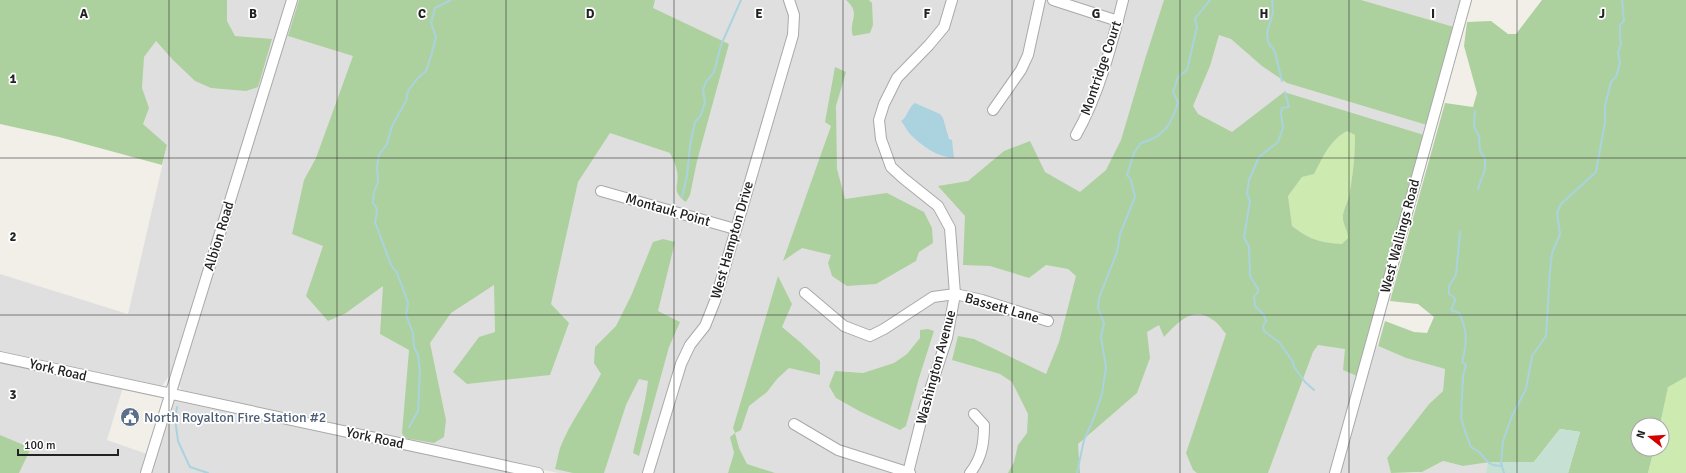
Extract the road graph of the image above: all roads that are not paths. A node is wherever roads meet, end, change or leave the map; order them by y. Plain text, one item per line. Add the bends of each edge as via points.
1 (292, 0) edge
2 (789, 0) edge
3 (952, 0) edge
4 (1040, 0) edge
5 (1053, 0) edge
6 (1123, 0) edge
7 (1466, 0) edge
8 (1118, 22) junction
9 (993, 110) dead end
10 (1076, 135) dead end
11 (601, 191) dead end
12 (735, 229) junction
13 (805, 293) dead end
14 (956, 294) junction
15 (1048, 321) dead end
16 (0, 357) edge
17 (170, 395) junction
18 (974, 414) dead end
19 (794, 424) dead end
20 (146, 473) edge
21 (538, 473) edge
22 (648, 473) edge
23 (908, 473) edge
24 (970, 473) edge
25 (1335, 473) edge

1 - 17 street, Albion Road
2 - 12 street, West Hampton Drive via 794,15 793,35
3 - 14 street, Washington Avenue via 944,27 930,45 896,78 879,120 881,139 891,167 938,206 950,228
4 - 9 street via 1028,55 1021,70
5 - 8 street
6 - 8 street, Montridge Court
7 - 25 street, West Wallings Road
8 - 10 street, Montridge Court via 1102,73
11 - 12 street, Montauk Point
12 - 22 street, West Hampton Drive via 715,301 705,326 690,345 681,364
13 - 14 street via 844,326 870,336 933,297
14 - 15 street, Bassett Lane
14 - 23 street, Washington Avenue via 947,338 925,405
16 - 17 street, York Road
17 - 20 street, Albion Road
17 - 21 street, York Road
18 - 24 street via 984,425 984,442 978,464
19 - 23 street via 838,450

